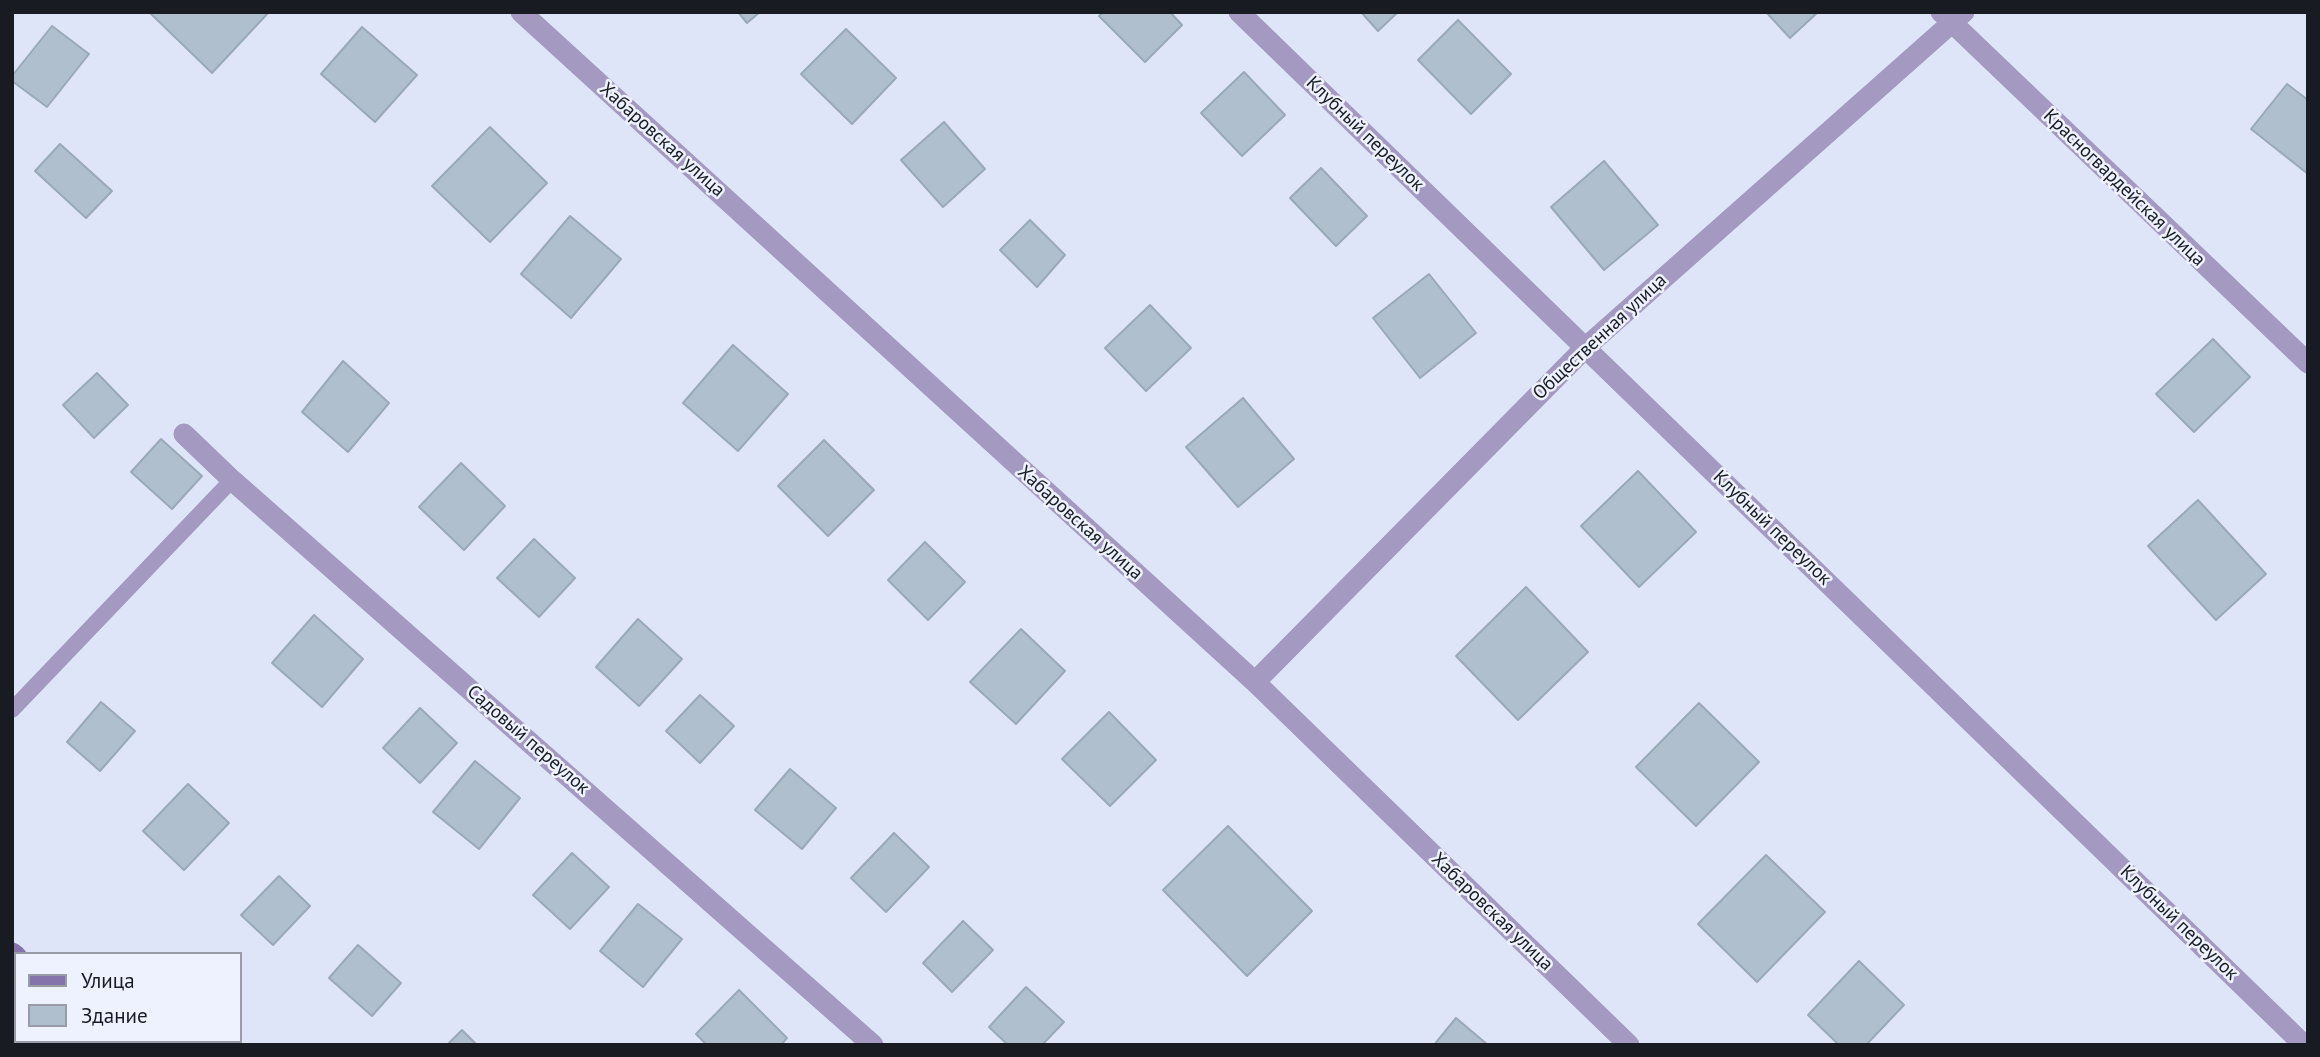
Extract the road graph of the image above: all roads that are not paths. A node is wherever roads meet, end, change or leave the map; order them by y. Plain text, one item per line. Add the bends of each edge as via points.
1 (521, 12) edge
2 (1239, 12) edge
3 (1952, 16) edge
4 (1586, 347) junction
5 (2308, 363) edge
6 (184, 434) dead end
7 (232, 480) junction
8 (1255, 682) junction
9 (12, 710) edge
10 (873, 1045) edge
11 (1629, 1045) edge
12 (2304, 1045) edge

1 - 8 street, Хабаровская улица
2 - 4 street, Клубный переулок
3 - 4 street, Общественная улица
3 - 5 street, Красногвардейская улица
4 - 8 street, Общественная улица
4 - 12 street, Клубный переулок
6 - 7 street, Садовый переулок
7 - 9 lane
7 - 10 street, Садовый переулок
8 - 11 street, Хабаровская улица

